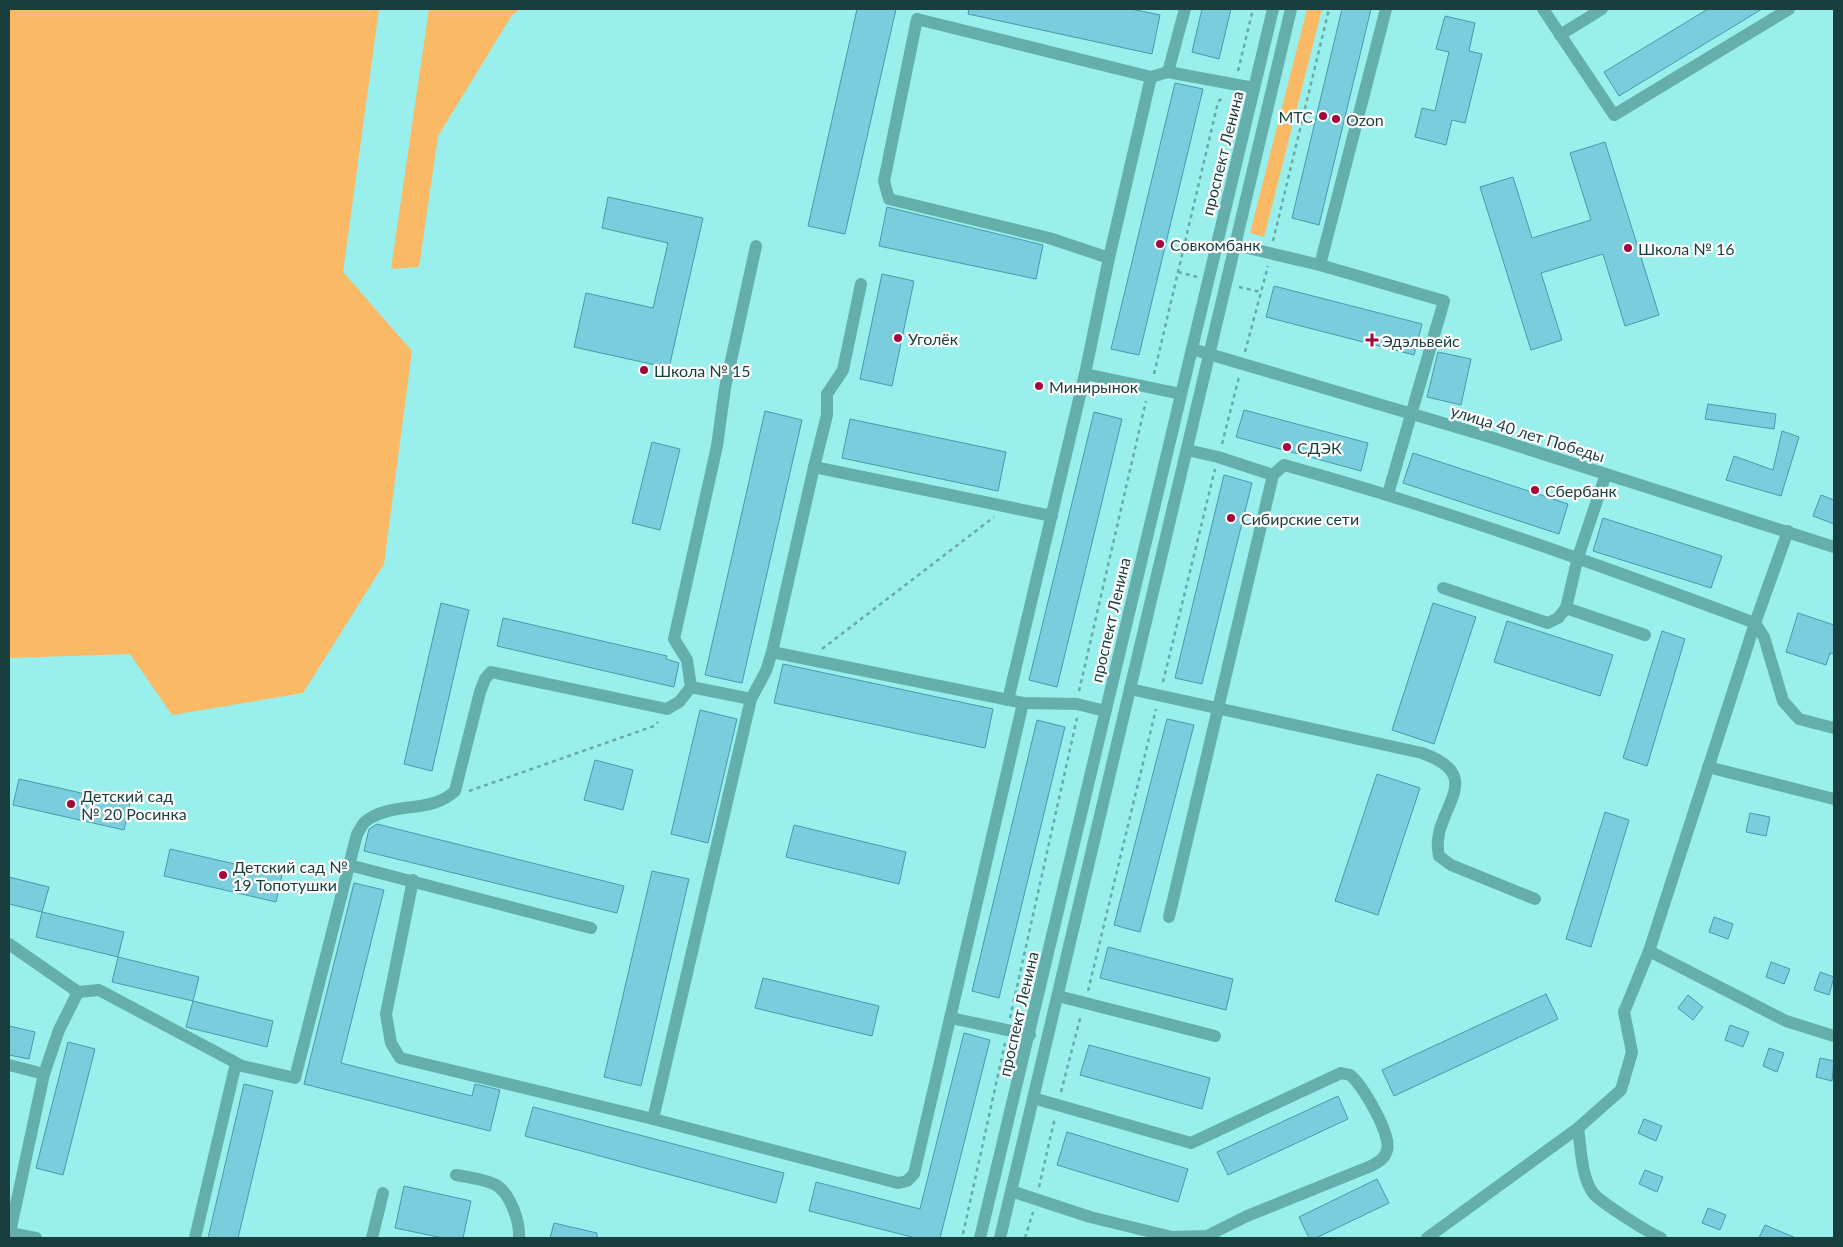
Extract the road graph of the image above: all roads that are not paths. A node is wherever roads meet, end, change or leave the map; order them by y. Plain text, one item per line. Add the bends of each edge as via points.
1 (1185, 9) edge
2 (1273, 9) edge
3 (1291, 9) edge
4 (1386, 9) edge
5 (1543, 9) edge
6 (1602, 9) edge
7 (1789, 9) edge
8 (918, 14) edge
9 (1560, 35) junction
10 (1168, 72) junction
11 (1151, 77) junction
12 (1254, 88) junction
13 (1235, 245) junction
14 (756, 246) dead end
15 (1109, 258) junction
16 (1320, 265) junction
17 (861, 284) dead end
18 (1192, 349) junction
19 (1210, 355) junction
20 (1085, 374) junction
21 (1181, 394) junction
22 (1410, 415) junction
23 (1187, 450) junction
24 (814, 467) junction
25 (1606, 474) junction
26 (1273, 475) junction
27 (1388, 494) junction
28 (1052, 516) junction
29 (1788, 532) junction
30 (1834, 547) edge
31 (1578, 557) junction
32 (1443, 588) dead end
33 (1566, 608) junction
34 (1756, 623) junction
35 (1645, 635) dead end
36 (772, 652) junction
37 (691, 687) junction
38 (1130, 689) junction
39 (750, 699) junction
40 (1008, 700) junction
41 (1023, 704) junction
42 (1218, 708) junction
43 (1105, 711) junction
44 (1834, 728) edge
45 (1708, 768) junction
46 (1834, 799) edge
47 (349, 865) junction
48 (413, 880) junction
49 (1535, 899) dead end
50 (1169, 917) dead end
51 (591, 928) dead end
52 (9, 944) edge
53 (1649, 951) junction
54 (78, 992) junction
55 (1058, 996) junction
56 (951, 1018) junction
57 (1030, 1035) junction
58 (1215, 1036) dead end
59 (1834, 1036) edge
60 (236, 1063) junction
61 (9, 1065) edge
62 (44, 1074) junction
63 (1034, 1098) junction
64 (653, 1119) junction
65 (1578, 1128) junction
66 (456, 1174) dead end
67 (1012, 1191) junction
68 (383, 1193) dead end
69 (9, 1234) edge
70 (36, 1238) edge
71 (195, 1238) edge
72 (372, 1238) edge
73 (519, 1238) edge
74 (980, 1238) edge
75 (1000, 1238) edge
76 (1427, 1238) edge
77 (1661, 1238) edge

1 - 10 street
2 - 12 street, проспект Ленина
3 - 13 street, проспект Ленина
4 - 16 street
5 - 9 street
6 - 9 street
7 - 9 street via 1614,115
8 - 11 street
8 - 15 street via 884,181 889,199 1049,238
10 - 11 street
10 - 12 street
11 - 15 street
12 - 18 street, проспект Ленина
13 - 16 street
13 - 19 street, проспект Ленина
14 - 37 street via 725,388 717,446 674,639 687,660
15 - 20 street
16 - 22 street via 1444,301
17 - 24 street via 843,370 827,394 827,415
18 - 19 street, улица 40 лет Победы
18 - 21 street, проспект Ленина
19 - 22 street, улица 40 лет Победы
19 - 23 street, проспект Ленина
20 - 21 street
20 - 28 street
21 - 43 street, проспект Ленина
22 - 25 street, улица 40 лет Победы
22 - 27 street
23 - 26 street
23 - 38 street, проспект Ленина
24 - 28 street
24 - 36 street
25 - 29 street, улица 40 лет Победы
25 - 31 street
26 - 27 street via 1284,465
26 - 42 street
27 - 31 street
28 - 40 street
29 - 30 street, улица 40 лет Победы
29 - 34 street
31 - 33 street
31 - 34 street
32 - 33 street via 1548,623 1558,618
33 - 35 street
34 - 44 street via 1764,637 1783,701 1799,719
34 - 45 street
36 - 39 street via 766,671
36 - 40 street
37 - 39 street
37 - 47 street via 679,702 667,709 491,672 480,692 455,791 436,803 391,810 365,821
38 - 42 street
38 - 55 street, проспект Ленина
39 - 64 street
40 - 41 street
41 - 43 street via 1077,704
41 - 56 street
42 - 49 street via 1440,760 1452,770 1456,783 1436,843 1439,856 1451,865
42 - 50 street
43 - 57 street, проспект Ленина
45 - 46 street
45 - 53 street
47 - 48 street
47 - 60 street via 295,1078
48 - 51 street
48 - 64 street via 386,1014 391,1043 400,1058
52 - 54 street
53 - 59 street via 1786,1021
53 - 65 street via 1624,1012 1632,1052 1621,1090
54 - 60 street via 99,990
54 - 62 street via 59,1030
55 - 58 street
55 - 63 street, проспект Ленина
56 - 57 street
56 - 64 street via 914,1174 907,1181 898,1183
57 - 74 street, проспект Ленина
60 - 71 street
61 - 62 street
62 - 69 street
63 - 67 street, проспект Ленина
63 - 67 street via 1191,1143 1341,1073 1350,1075 1364,1092 1386,1134 1387,1151 1383,1159 1365,1169 1247,1216 1206,1236 1172,1237 1090,1217
65 - 76 street
65 - 77 street via 1583,1166 1593,1193
66 - 73 street via 495,1184 507,1196
67 - 75 street, проспект Ленина
68 - 72 street
69 - 70 street

